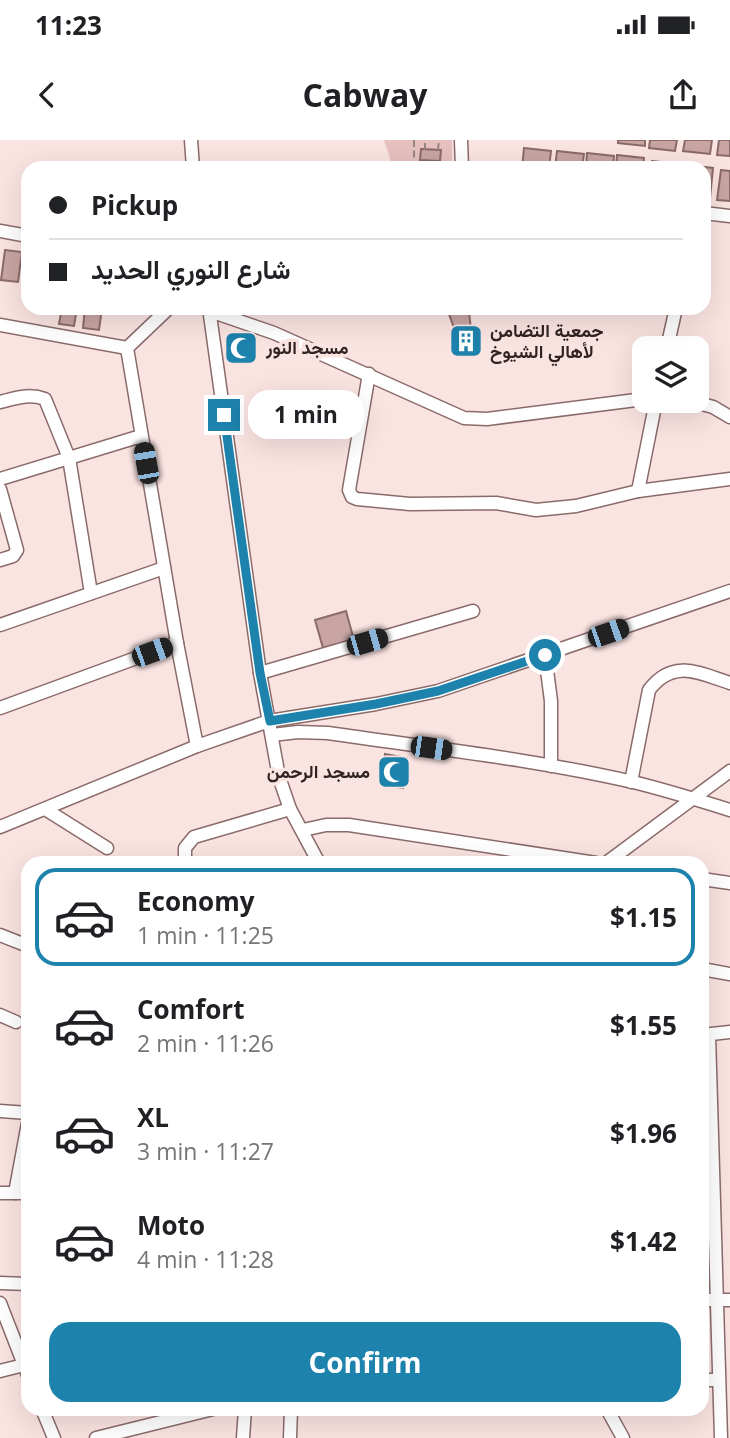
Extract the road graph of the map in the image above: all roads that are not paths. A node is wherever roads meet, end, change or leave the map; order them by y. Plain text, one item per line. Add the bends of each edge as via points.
1 (191, 140) edge
2 (461, 140) edge
3 (193, 161) edge
4 (462, 161) edge
5 (711, 214) edge
6 (730, 216) edge
7 (0, 231) edge
8 (21, 235) edge
9 (162, 315) edge
10 (210, 315) edge
11 (223, 315) edge
12 (674, 315) edge
13 (0, 325) edge
14 (670, 336) edge
15 (127, 348) junction
16 (369, 374) junction
17 (632, 400) edge
18 (0, 402) edge
19 (709, 406) edge
20 (654, 413) edge
21 (730, 417) edge
22 (141, 436) junction
23 (69, 458) junction
24 (0, 479) edge
25 (730, 479) edge
26 (0, 489) edge
27 (638, 491) junction
28 (0, 560) edge
29 (164, 568) junction
30 (730, 591) edge
31 (91, 593) junction
32 (473, 611) dead end
33 (0, 625) edge
34 (177, 643) junction
35 (545, 655) junction
36 (260, 673) junction
37 (730, 683) edge
38 (0, 708) edge
39 (270, 721) junction
40 (272, 734) junction
41 (197, 746) junction
42 (551, 766) junction
43 (730, 771) edge
44 (631, 782) junction
45 (693, 797) junction
46 (45, 809) junction
47 (290, 809) junction
48 (730, 810) edge
49 (0, 827) edge
50 (303, 830) junction
51 (107, 848) dead end
52 (185, 856) edge
53 (316, 856) edge
54 (550, 856) edge
55 (615, 856) edge
56 (709, 880) edge
57 (730, 883) edge
58 (0, 935) edge
59 (21, 943) edge
60 (709, 970) edge
61 (730, 974) edge
62 (0, 1015) edge
63 (16, 1022) dead end
64 (730, 1032) edge
65 (709, 1035) edge
66 (0, 1111) edge
67 (21, 1112) edge
68 (709, 1131) edge
69 (0, 1193) edge
70 (21, 1193) edge
71 (0, 1283) edge
72 (21, 1284) edge
73 (709, 1300) edge
74 (716, 1300) junction
75 (730, 1300) edge
76 (0, 1303) edge
77 (21, 1357) edge
78 (21, 1370) edge
79 (0, 1371) edge
80 (709, 1380) edge
81 (718, 1380) junction
82 (45, 1416) edge
83 (185, 1416) edge
84 (245, 1416) edge
85 (292, 1416) edge
86 (611, 1416) edge
87 (54, 1438) edge
88 (96, 1438) edge
89 (243, 1438) edge
90 (290, 1438) edge
91 (623, 1438) edge
92 (721, 1438) edge

1 - 3 street
2 - 4 street
5 - 6 street
7 - 8 street
9 - 15 street
10 - 36 street
11 - 16 street
12 - 14 street
13 - 15 street
15 - 22 street
16 - 17 street via 471,419
16 - 27 street via 349,490 356,499 496,503 536,510
18 - 23 street via 22,396 46,399
19 - 21 street
20 - 27 street
22 - 23 street
22 - 29 street
23 - 24 street
23 - 31 street
25 - 27 street
26 - 28 street via 17,550
29 - 31 street
29 - 34 street
30 - 35 street
31 - 33 street
32 - 36 street
34 - 38 street
34 - 41 street
35 - 39 street via 438,691
35 - 42 street via 551,701
36 - 39 street
37 - 44 street via 686,670 658,679 649,690
39 - 40 street
39 - 41 street
40 - 42 street via 328,733
40 - 47 street
41 - 46 street
42 - 44 street
43 - 45 street
44 - 45 street
45 - 48 street
45 - 55 street
46 - 49 street
46 - 51 street
47 - 50 street
47 - 52 street via 194,837
50 - 53 street
50 - 54 street via 349,825
56 - 57 street
58 - 59 street
60 - 61 street
62 - 63 street
64 - 65 street
66 - 67 street
68 - 74 street
69 - 70 street
71 - 72 street
73 - 74 street
74 - 75 street
74 - 81 street
76 - 77 street
78 - 79 street
80 - 81 street
81 - 92 street
82 - 87 street
83 - 88 street
84 - 89 street
85 - 90 street
86 - 91 street

